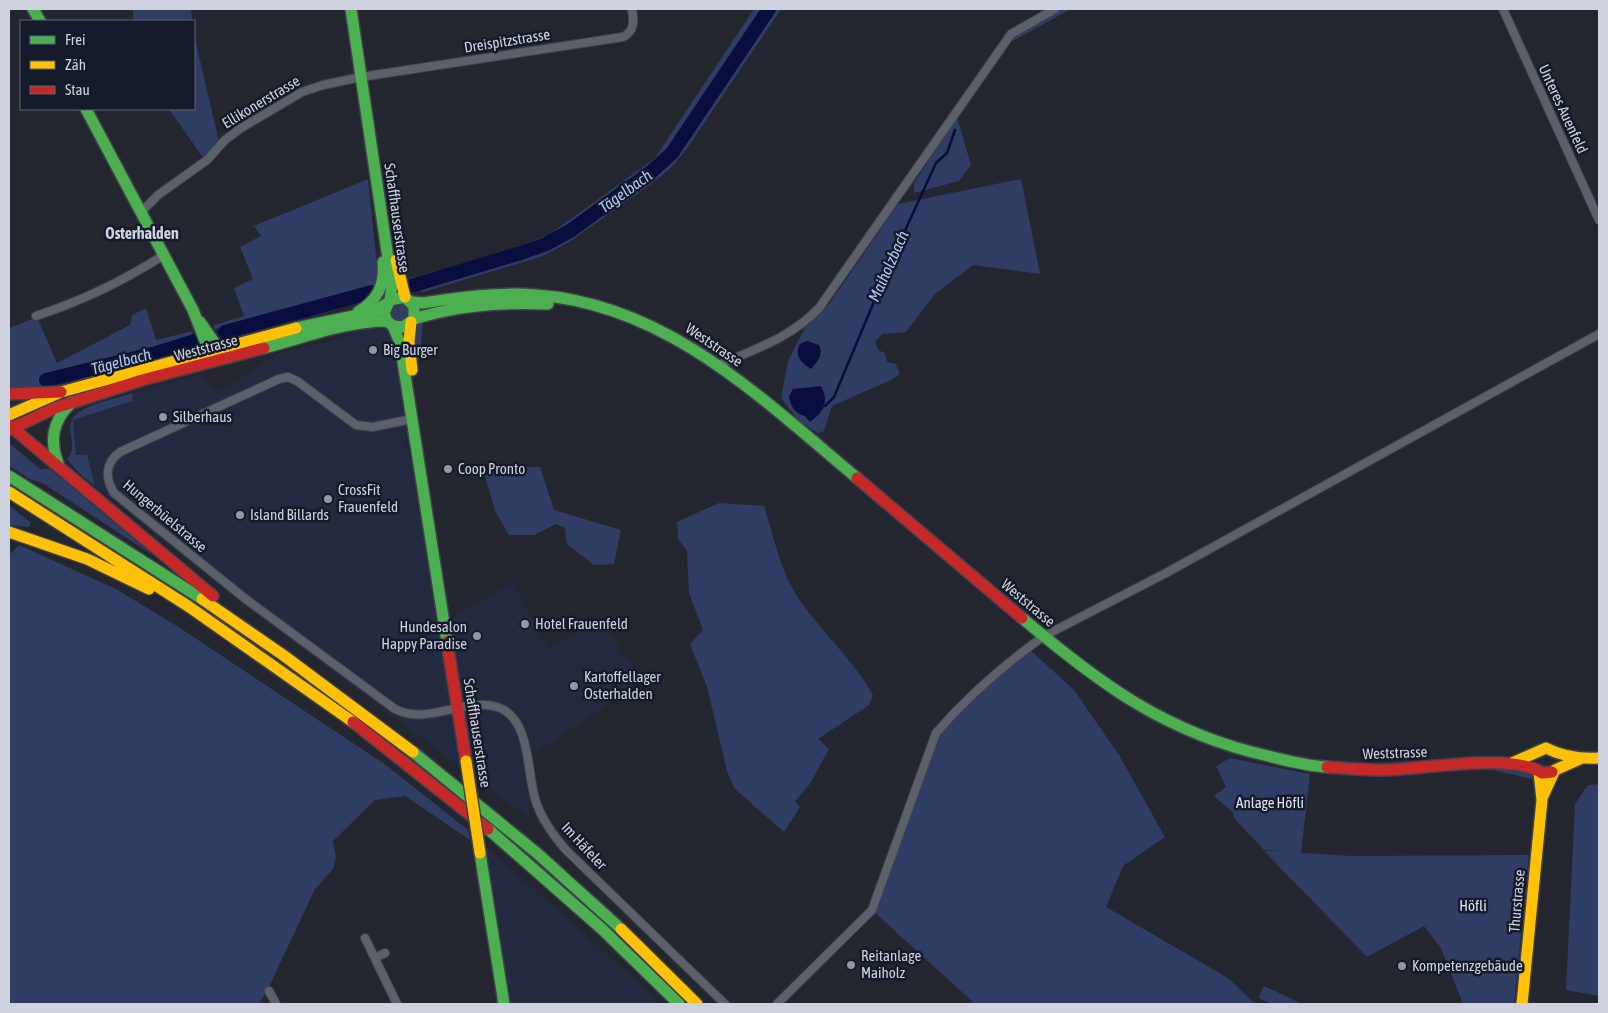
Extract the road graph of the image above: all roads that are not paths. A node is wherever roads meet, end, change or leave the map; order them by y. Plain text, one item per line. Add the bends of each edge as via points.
1 (33, 9) edge
2 (351, 9) edge
3 (632, 9) edge
4 (1055, 9) edge
5 (1503, 9) edge
6 (39, 20) edge
7 (361, 78) junction
8 (87, 110) edge
9 (371, 140) junction
10 (376, 186) junction
11 (141, 212) junction
12 (1599, 220) edge
13 (162, 256) junction
14 (408, 300) junction
15 (388, 302) junction
16 (587, 305) junction
17 (36, 316) dead end
18 (348, 317) junction
19 (412, 320) junction
20 (390, 324) junction
21 (1599, 334) edge
22 (214, 350) junction
23 (719, 365) junction
24 (61, 392) junction
25 (9, 394) edge
26 (72, 402) junction
27 (9, 415) edge
28 (412, 419) junction
29 (10, 428) edge
30 (59, 467) junction
31 (421, 467) junction
32 (9, 476) edge
33 (9, 492) edge
34 (9, 532) edge
35 (205, 616) junction
36 (1044, 636) junction
37 (269, 643) junction
38 (458, 709) junction
39 (1555, 753) junction
40 (1535, 754) junction
41 (1599, 758) edge
42 (1580, 759) junction
43 (1512, 763) junction
44 (1537, 770) junction
45 (1554, 770) junction
46 (1542, 800) junction
47 (365, 938) dead end
48 (385, 953) dead end
49 (375, 958) junction
50 (269, 991) dead end
51 (276, 1004) edge
52 (397, 1004) edge
53 (504, 1004) edge
54 (679, 1004) edge
55 (697, 1004) edge
56 (725, 1004) edge
57 (777, 1004) edge
58 (1522, 1004) edge

1 - 6 main road
2 - 7 main road, Schaffhauserstrasse
3 - 7 street, Dreispitzstrasse via 633,27 623,37
4 - 23 street via 1011,34 819,308 805,323 787,335
5 - 12 street, Unteres Auenfeld
7 - 9 main road, Schaffhauserstrasse
7 - 11 street, Ellikonerstrasse via 302,92 241,128 207,160 158,195
8 - 11 main road
9 - 10 main road, Schaffhauserstrasse
9 - 14 main road, Schaffhauserstrasse
10 - 15 main road, Schaffhauserstrasse via 392,285
10 - 18 main road, Weststrasse via 375,208 384,265 383,285 369,306
11 - 13 main road
13 - 17 street via 93,295
13 - 22 main road
14 - 15 main road
14 - 16 main road, Weststrasse via 423,303 528,294
14 - 19 main road via 415,310
15 - 18 main road, Weststrasse via 373,312
15 - 20 main road via 384,313
16 - 19 main road, Weststrasse via 502,304 457,308
16 - 23 main road, Weststrasse via 626,315 660,329
18 - 22 main road, Weststrasse
19 - 20 main road via 403,327
19 - 31 main road, Schaffhauserstrasse via 409,341
20 - 22 main road, Weststrasse via 355,324
20 - 28 main road, Schaffhauserstrasse via 400,343
21 - 36 street via 1166,573
22 - 24 main road, Weststrasse
22 - 26 main road, Weststrasse via 142,380
23 - 36 main road, Weststrasse
24 - 25 main road
24 - 27 main road, Weststrasse
26 - 29 main road, Weststrasse
26 - 30 main road via 59,415 52,432 52,447
28 - 31 main road, Schaffhauserstrasse
28 - 38 street, Hungerbüelstrasse via 374,427 356,426 288,377 120,452 109,463 108,484 114,493 244,597 395,709 412,716
29 - 30 main road
30 - 37 main road
31 - 38 main road, Schaffhauserstrasse
32 - 37 main road
33 - 35 main road
34 - 35 main road via 86,558
35 - 54 main road via 334,706 464,807 576,906
36 - 43 main road, Weststrasse via 1140,708 1202,738 1259,756 1310,766 1355,769
36 - 57 street via 954,713 936,733 872,910
37 - 55 main road via 377,722 506,826 607,916
38 - 53 main road, Schaffhauserstrasse, bridge
38 - 56 street, Im Häfeler via 491,706 514,719 523,741 533,794 551,831 566,850
39 - 40 main road via 1546,748
39 - 42 main road
39 - 45 main road via 1558,760
40 - 43 main road, Weststrasse
40 - 44 main road via 1532,760
41 - 42 main road
42 - 45 main road, Weststrasse
43 - 44 main road, Weststrasse
44 - 45 main road, Weststrasse via 1545,774
44 - 46 main road, Thurstrasse
45 - 46 main road, Thurstrasse
46 - 58 main road, Thurstrasse
47 - 49 street
48 - 49 street
49 - 52 street
50 - 51 street

